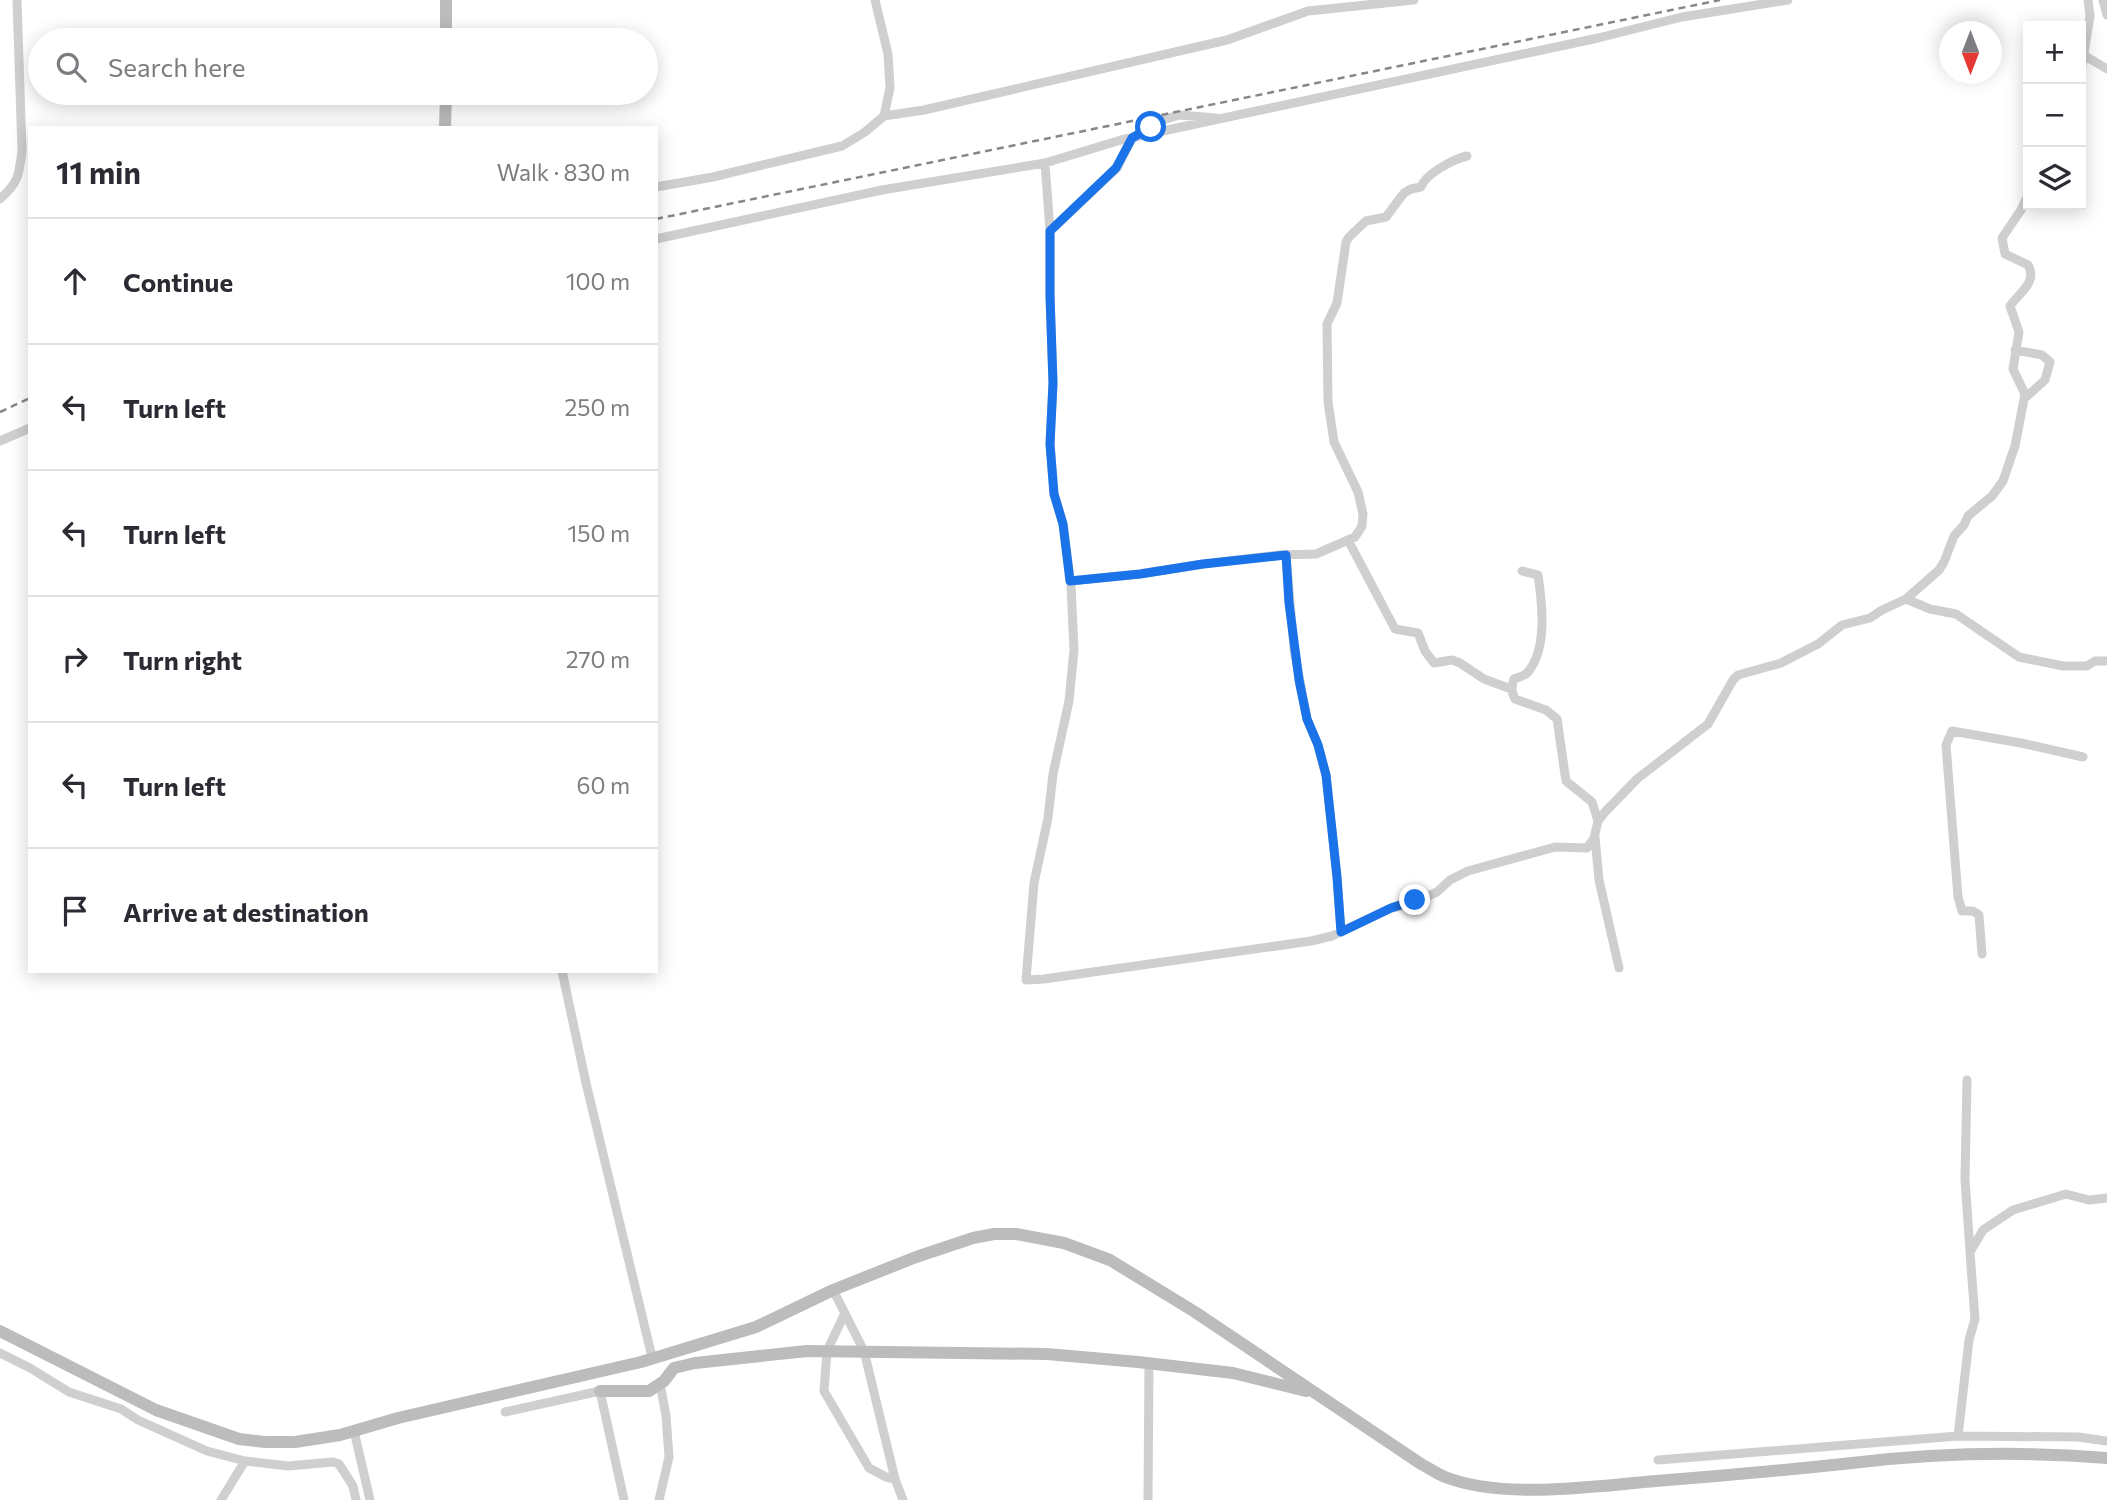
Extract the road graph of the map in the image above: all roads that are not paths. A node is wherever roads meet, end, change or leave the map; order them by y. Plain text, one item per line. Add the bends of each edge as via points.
1 (17, 0) edge
2 (446, 0) edge
3 (875, 0) edge
4 (1414, 0) edge
5 (1788, 0) edge
6 (2088, 0) edge
7 (2103, 0) edge
8 (2107, 15) edge
9 (446, 28) edge
10 (2086, 48) edge
11 (2086, 57) edge
12 (2107, 69) edge
13 (446, 105) edge
14 (884, 116) junction
15 (445, 126) edge
16 (1132, 138) junction
17 (26, 150) edge
18 (1467, 156) dead end
19 (1045, 163) junction
20 (658, 187) edge
21 (0, 199) edge
22 (2023, 204) edge
23 (1050, 231) junction
24 (658, 239) edge
25 (2015, 350) junction
26 (2025, 399) junction
27 (28, 429) edge
28 (0, 441) edge
29 (1348, 540) junction
30 (1286, 555) junction
31 (1522, 571) dead end
32 (1070, 581) junction
33 (1906, 599) junction
34 (2107, 661) edge
35 (1511, 689) junction
36 (2083, 757) dead end
37 (1598, 821) junction
38 (1594, 832) junction
39 (1341, 932) junction
40 (1982, 954) dead end
41 (1619, 968) dead end
42 (562, 973) edge
43 (1967, 1080) dead end
44 (2107, 1198) edge
45 (1970, 1252) junction
46 (833, 1290) junction
47 (845, 1313) junction
48 (0, 1331) edge
49 (827, 1351) junction
50 (864, 1351) junction
51 (0, 1353) edge
52 (652, 1357) junction
53 (1149, 1363) junction
54 (660, 1383) junction
55 (600, 1391) junction
56 (1313, 1392) junction
57 (505, 1412) dead end
58 (354, 1431) junction
59 (1958, 1436) junction
60 (2107, 1441) edge
61 (2107, 1458) edge
62 (1658, 1460) dead end
63 (245, 1461) junction
64 (895, 1479) junction
65 (221, 1500) edge
66 (356, 1500) edge
67 (370, 1500) edge
68 (624, 1500) edge
69 (659, 1500) edge
70 (903, 1500) edge
71 (1148, 1500) edge

1 - 17 street
2 - 9 street
3 - 14 street via 888,54 890,88
4 - 14 street via 1308,11 1203,47
5 - 16 street via 1682,18
6 - 10 street
7 - 8 street
11 - 12 street
13 - 15 street
14 - 20 street via 842,146
16 - 19 street
16 - 23 street via 1116,168
17 - 21 street via 14,187
18 - 29 street via 1449,161 1421,187 1404,193 1388,215 1366,221 1346,242 1337,303 1326,328 1328,402 1335,442 1363,514 1362,526
19 - 23 street
19 - 24 street via 882,190
22 - 25 street via 2003,239 2005,254 2031,271 2028,285 2010,306 2019,332
23 - 32 street via 1050,444
25 - 26 street via 2013,369
25 - 26 street via 2042,355 2050,362 2045,380
26 - 33 street via 2003,481 1968,516 1939,570
27 - 28 street
29 - 30 street via 1316,554
29 - 35 street via 1395,629 1418,633 1434,663 1452,660
30 - 32 street
30 - 39 street via 1299,680 1326,775
31 - 35 street via 1538,575 1543,612 1537,656 1527,674 1514,679
32 - 39 street via 1074,650 1069,701 1034,883 1026,980 1311,941
33 - 34 street via 1956,614 2019,657 2063,666
33 - 37 street via 1870,618 1842,625 1781,663 1738,675 1708,724 1637,779
35 - 37 street via 1515,699 1538,706 1557,719 1566,782 1592,802
36 - 40 street via 1952,731 1946,745 1958,897 1962,911 1979,915
37 - 38 street
38 - 39 street via 1587,848 1555,846 1468,871 1437,892
38 - 41 street
42 - 52 street
43 - 45 street via 1965,1179
44 - 45 street via 2089,1200 2066,1194 2013,1210 1983,1230
45 - 59 street via 1975,1319
46 - 47 street
46 - 52 street via 756,1327
46 - 56 street via 916,1257 994,1234 1064,1243 1110,1260
47 - 49 street
47 - 50 street
48 - 58 street via 156,1410 239,1439 295,1442
49 - 50 street
49 - 54 street via 695,1363 674,1368
49 - 64 street via 824,1391 869,1468
50 - 53 street via 1047,1354
50 - 64 street
51 - 63 street via 69,1392 121,1409 208,1451
52 - 58 street
53 - 56 street via 1233,1373
53 - 71 street
54 - 55 street via 649,1391
54 - 69 street via 669,1457
55 - 57 street
55 - 68 street
56 - 61 street via 1433,1471 1486,1486 1585,1486 1924,1457 2040,1453
58 - 67 street
59 - 60 street
59 - 62 street
63 - 65 street
63 - 66 street via 288,1466 339,1464 354,1486
64 - 70 street

